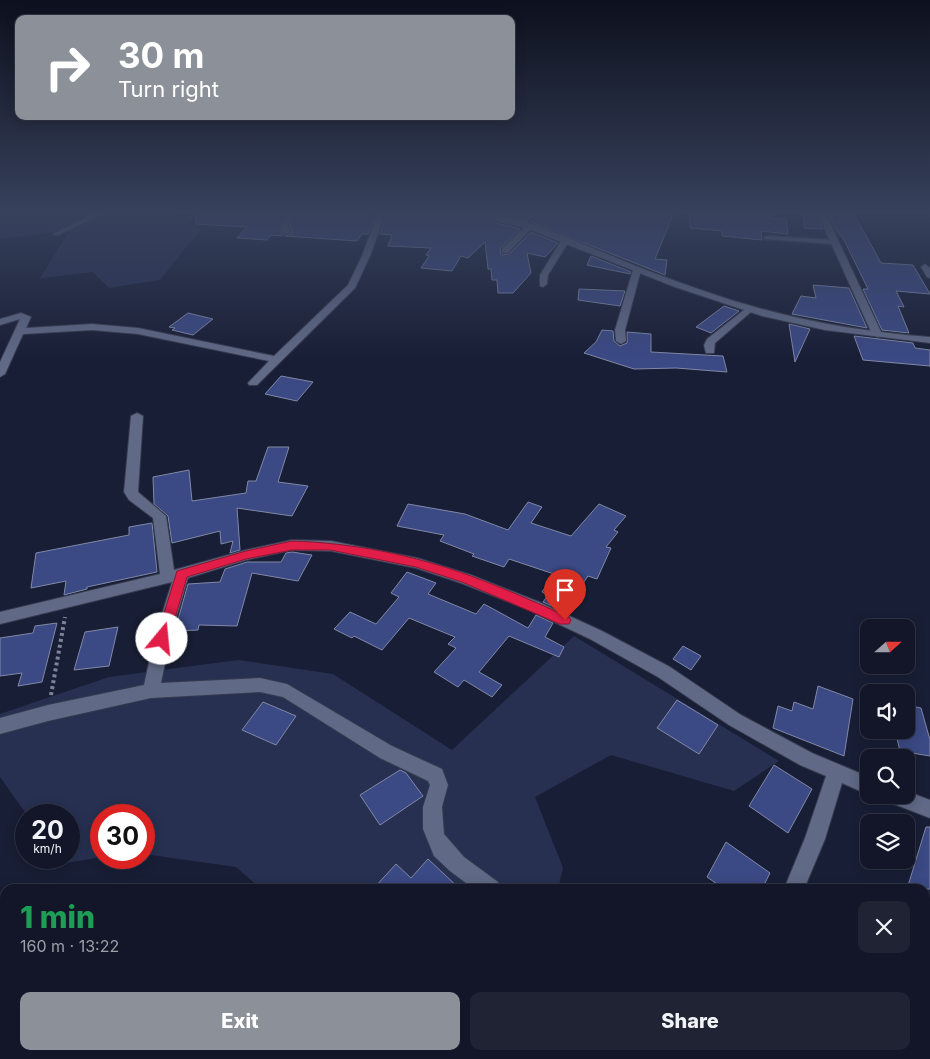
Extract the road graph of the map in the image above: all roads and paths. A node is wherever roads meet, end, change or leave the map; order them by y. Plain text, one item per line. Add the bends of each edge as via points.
1 (363, 261) edge
2 (552, 261) edge
3 (615, 261) edge
4 (843, 261) edge
5 (637, 270) junction
6 (543, 284) dead end
7 (749, 309) junction
8 (0, 322) edge
9 (21, 331) junction
10 (877, 334) junction
11 (930, 340) edge
12 (621, 341) dead end
13 (710, 351) dead end
14 (277, 360) junction
15 (3, 362) edge
16 (0, 374) edge
17 (253, 383) dead end
18 (137, 416) dead end
19 (175, 576) junction
20 (67, 602) junction
21 (0, 618) edge
22 (151, 691) junction
23 (48, 713) junction
24 (0, 726) edge
25 (836, 773) junction
26 (860, 782) edge
27 (915, 803) edge
28 (930, 809) edge
29 (485, 884) edge
30 (796, 884) edge

1 - 14 street via 352,286
2 - 6 street
3 - 5 street
4 - 10 street
5 - 7 street
5 - 12 street via 620,330
7 - 10 street via 809,324
7 - 13 street via 711,341
8 - 9 street via 24,316
9 - 14 street via 92,328 138,331
9 - 15 street
10 - 11 street
14 - 17 street
15 - 16 street
18 - 19 street via 131,492 159,516
19 - 20 street
19 - 22 street
19 - 25 street via 292,545 330,546 417,563 466,579 596,635 664,672 735,720
20 - 21 street
20 - 23 path
22 - 23 street
22 - 29 street via 260,685 287,691 386,752 435,776 439,785 432,810 433,831 438,843
23 - 24 street
25 - 26 street
25 - 30 street via 816,839
27 - 28 street

